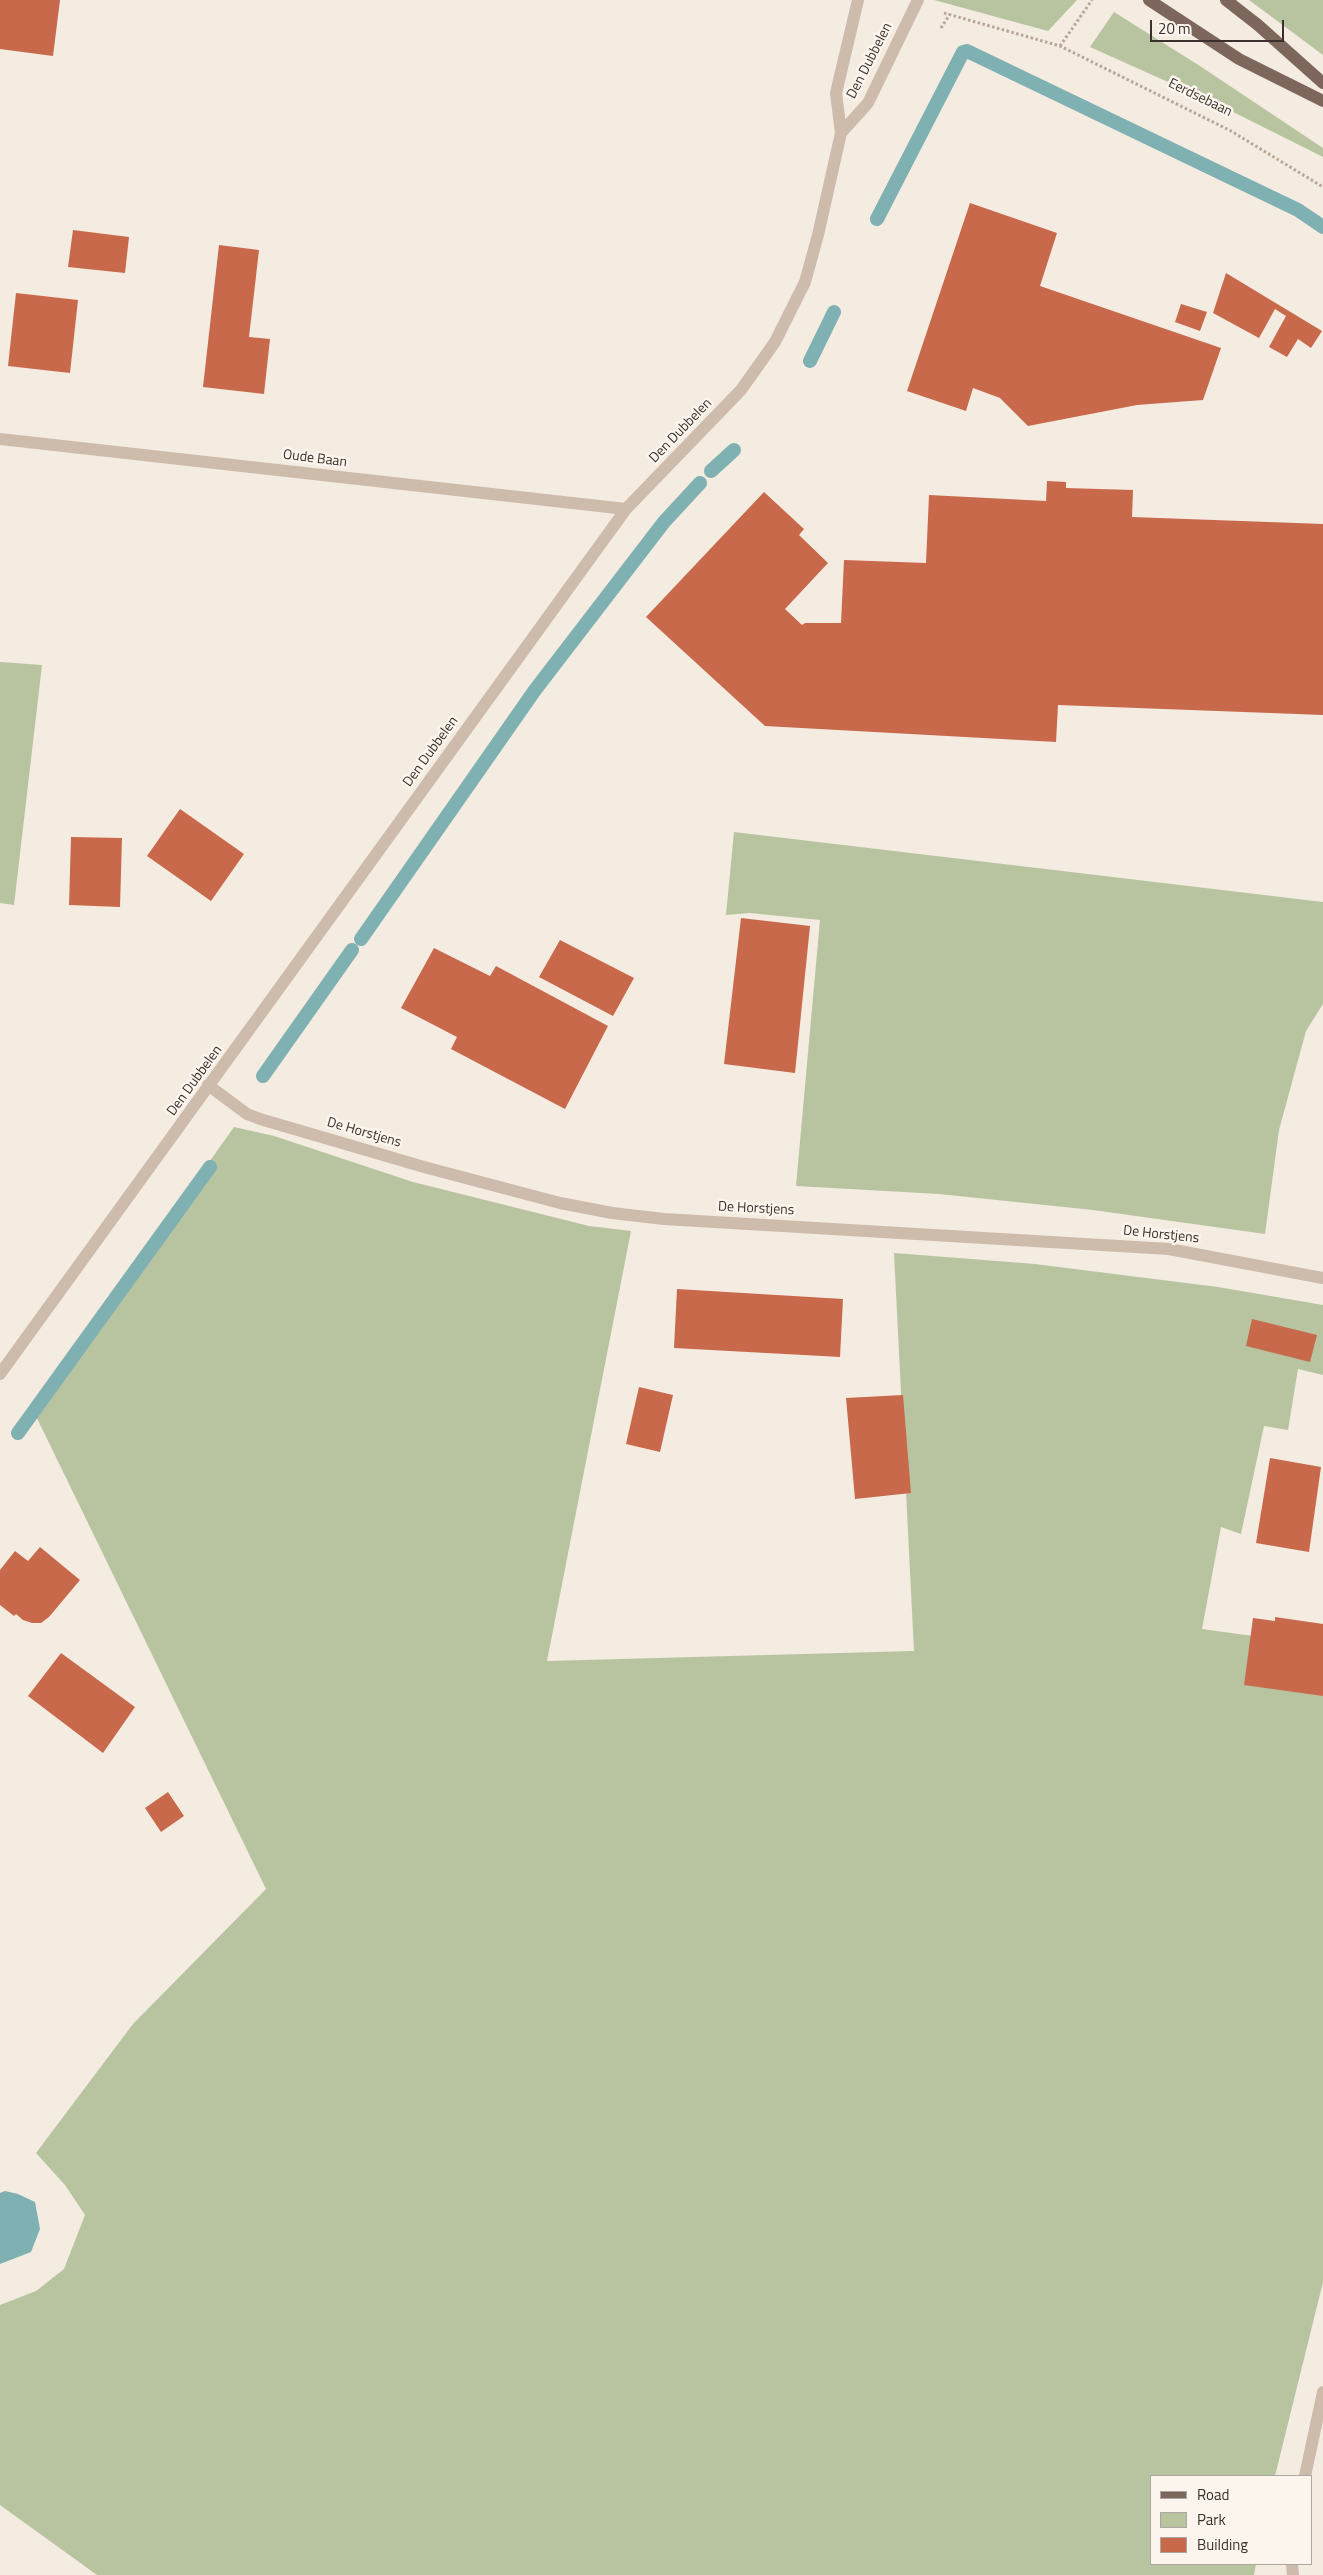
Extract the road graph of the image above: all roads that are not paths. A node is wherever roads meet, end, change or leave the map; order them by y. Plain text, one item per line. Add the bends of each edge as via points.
1 (858, 0) edge
2 (918, 0) edge
3 (1149, 0) edge
4 (1226, 0) edge
5 (1323, 83) edge
6 (1323, 101) edge
7 (842, 133) junction
8 (0, 439) edge
9 (626, 508) junction
10 (208, 1085) junction
11 (1323, 1278) edge
12 (0, 1374) edge
13 (1323, 2392) edge
14 (1305, 2475) edge

1 - 7 street, Den Dubbelen via 836,93
2 - 7 street, Den Dubbelen via 868,103
3 - 6 main road via 1239,59
4 - 5 main road
7 - 9 street, Den Dubbelen via 808,273 789,320 741,390
8 - 9 street, Oude Baan
9 - 10 street, Den Dubbelen
10 - 11 street, De Horstjens via 247,1114 260,1119 424,1167 560,1203 612,1213 664,1219 1168,1249
10 - 12 street, Den Dubbelen
13 - 14 street

